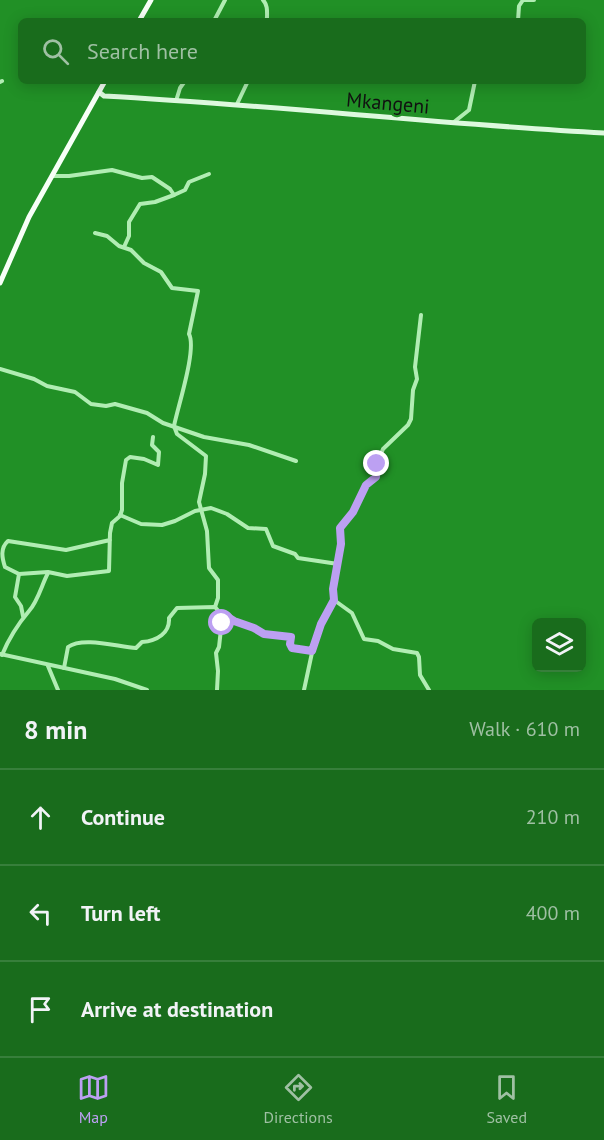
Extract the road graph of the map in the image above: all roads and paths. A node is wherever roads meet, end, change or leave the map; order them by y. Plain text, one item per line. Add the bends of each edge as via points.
1 (151, 0) edge
2 (225, 0) edge
3 (262, 0) edge
4 (523, 0) edge
5 (534, 0) edge
6 (141, 18) edge
7 (216, 18) edge
8 (267, 18) edge
9 (518, 18) edge
10 (103, 84) edge
11 (183, 84) edge
12 (247, 84) edge
13 (474, 84) edge
14 (99, 92) junction
15 (176, 100) junction
16 (237, 104) junction
17 (454, 123) junction
18 (604, 133) edge
19 (209, 174) dead end
20 (51, 176) junction
21 (174, 195) junction
22 (95, 233) dead end
23 (124, 247) junction
24 (0, 283) edge
25 (421, 315) dead end
26 (0, 369) edge
27 (174, 426) junction
28 (153, 437) dead end
29 (296, 461) dead end
30 (200, 509) junction
31 (120, 514) junction
32 (110, 540) junction
33 (338, 564) junction
34 (48, 573) junction
35 (19, 574) junction
36 (334, 600) junction
37 (215, 607) junction
38 (23, 616) junction
39 (226, 616) junction
40 (312, 651) junction
41 (1, 655) edge
42 (48, 666) junction
43 (64, 668) junction
44 (58, 690) edge
45 (147, 690) edge
46 (217, 690) edge
47 (304, 690) edge
48 (429, 690) edge

1 - 6 main road
2 - 7 street
3 - 8 street via 266,3
4 - 5 street
4 - 9 street
10 - 14 main road
11 - 15 street
12 - 16 street
13 - 17 street via 469,110
14 - 15 street, Mkangeni via 104,96
14 - 20 main road
15 - 16 street, Mkangeni
16 - 17 street, Mkangeni
17 - 18 street, Mkangeni
19 - 21 street via 189,182 185,190
20 - 21 street via 112,170 152,177
20 - 24 main road
21 - 23 street via 140,204 129,222
22 - 23 street
23 - 27 street via 161,272 172,288 198,291 189,334 190,365
25 - 33 street via 411,419 383,449 376,477 366,485 340,528
26 - 27 street via 75,392 91,404 115,404
27 - 29 street
27 - 30 street via 177,434 206,456
28 - 31 street via 152,445 159,452 158,465 136,457 127,459
30 - 31 street via 162,525 141,524
30 - 33 street via 216,508 248,528 266,529 273,546 298,558
30 - 37 street via 207,531 209,568 218,580
31 - 32 street via 112,523
32 - 34 street via 109,572 67,576
32 - 35 street via 66,550 8,541 3,548 4,567
33 - 36 street
34 - 35 street
34 - 38 street via 30,610
35 - 38 street via 15,597
36 - 40 street
36 - 48 street via 352,613 364,639 417,654 420,675
37 - 39 street
37 - 43 street via 177,608 164,634 136,648 83,641 73,644 68,647
38 - 41 street
39 - 40 street via 264,634 291,637 292,648
39 - 46 street via 216,653
40 - 47 street
41 - 42 street
42 - 43 street
42 - 44 street
43 - 45 street

